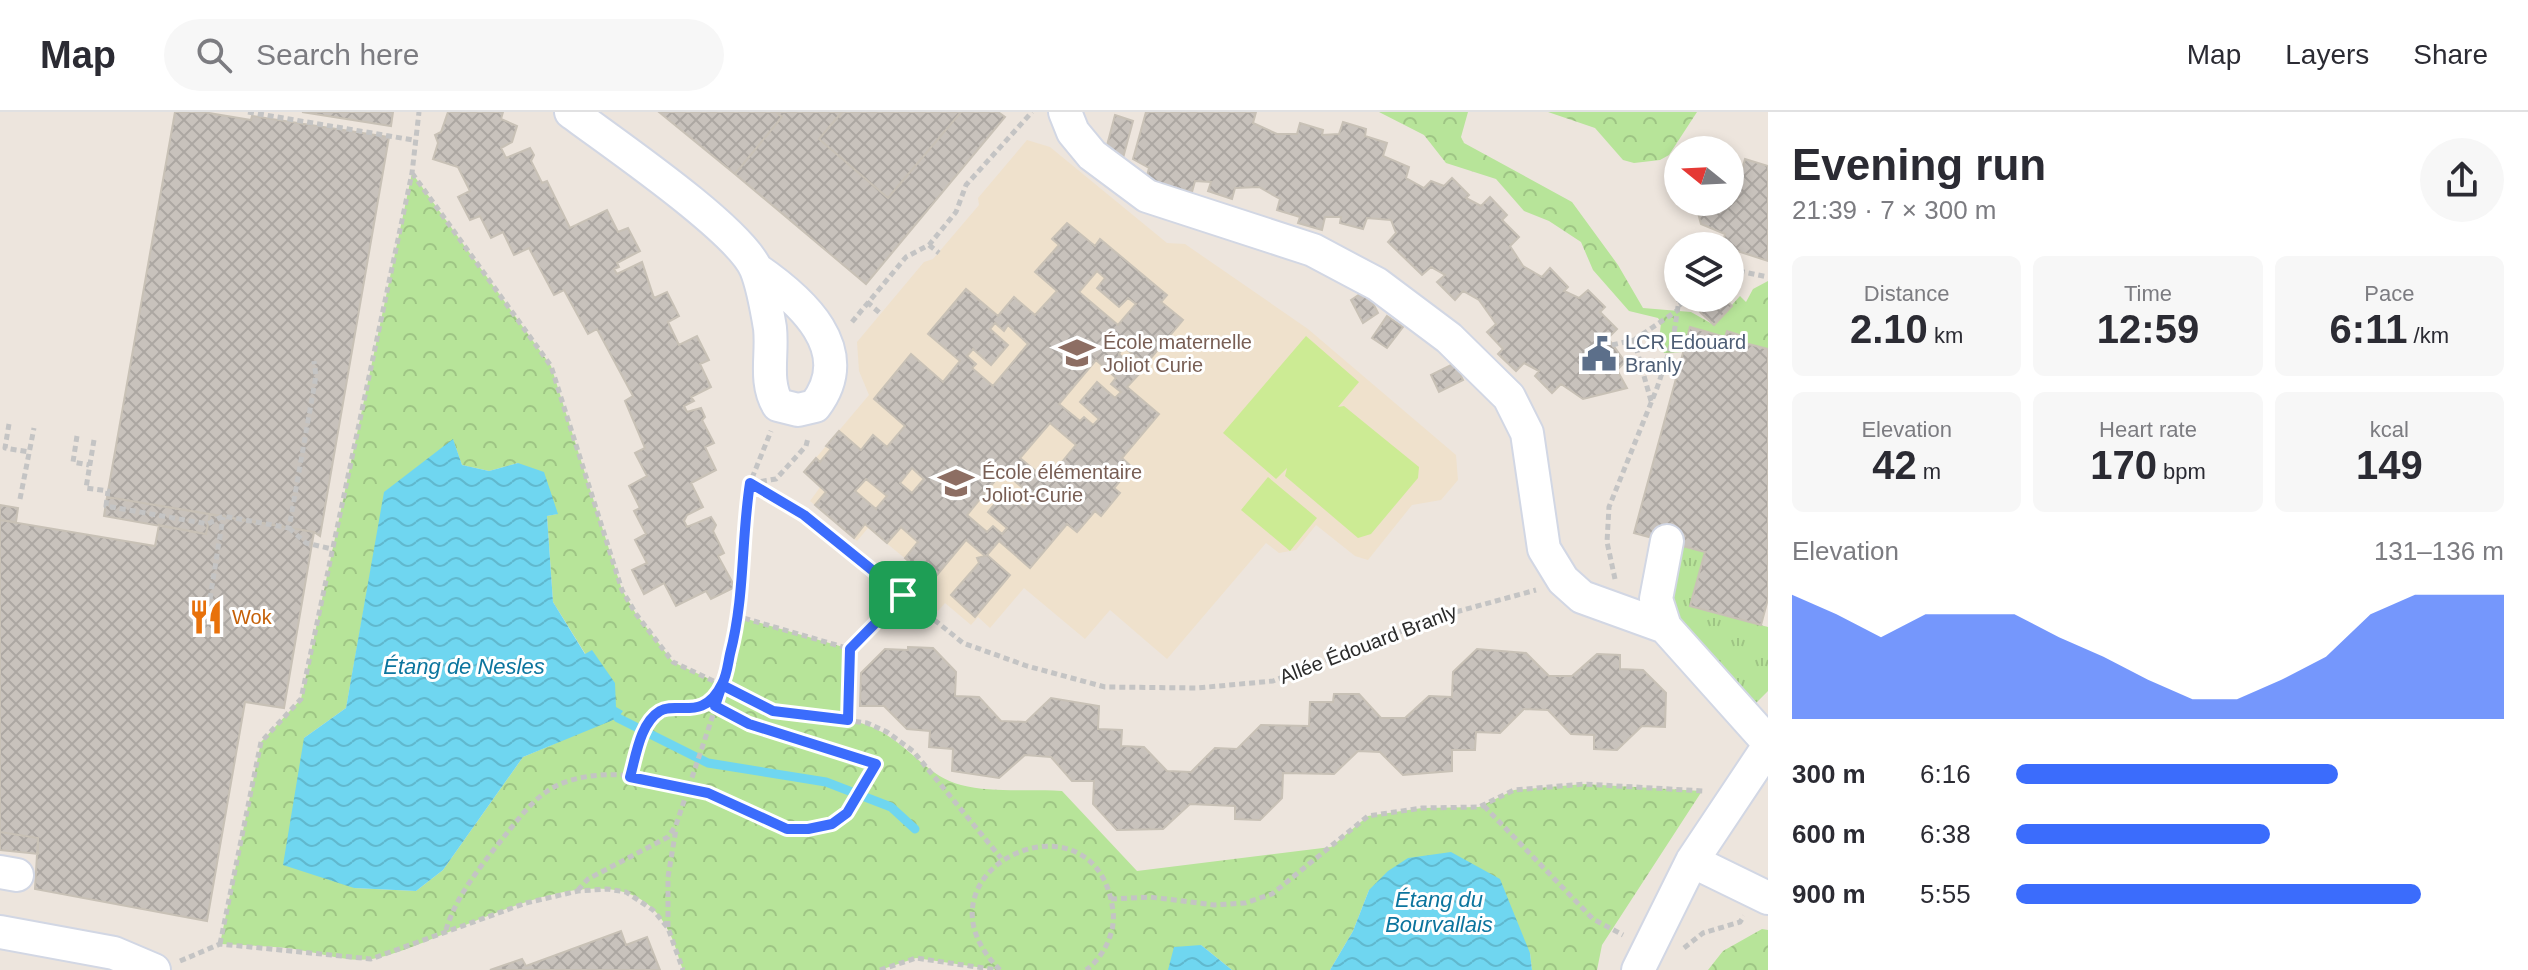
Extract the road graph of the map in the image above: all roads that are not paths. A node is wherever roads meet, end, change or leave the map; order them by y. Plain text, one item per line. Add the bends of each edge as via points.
1 (571, 112) edge
2 (1065, 112) edge
3 (756, 269) junction
4 (1667, 541) dead end
5 (1665, 627) junction
6 (1768, 744) edge
7 (1692, 861) junction
8 (1763, 897) edge
9 (0, 932) edge
10 (1643, 959) edge
11 (163, 967) edge

1 - 3 street via 718,224
2 - 5 street via 1092,155 1147,196 1313,250 1377,284 1449,338 1509,397 1527,433 1544,549 1563,580 1582,597
3 - 3 street via 770,329 770,391 778,405 798,410 815,406 828,389 828,340 813,318
4 - 5 street via 1656,599
5 - 6 street
6 - 7 street
7 - 8 street
7 - 10 street
9 - 11 street

